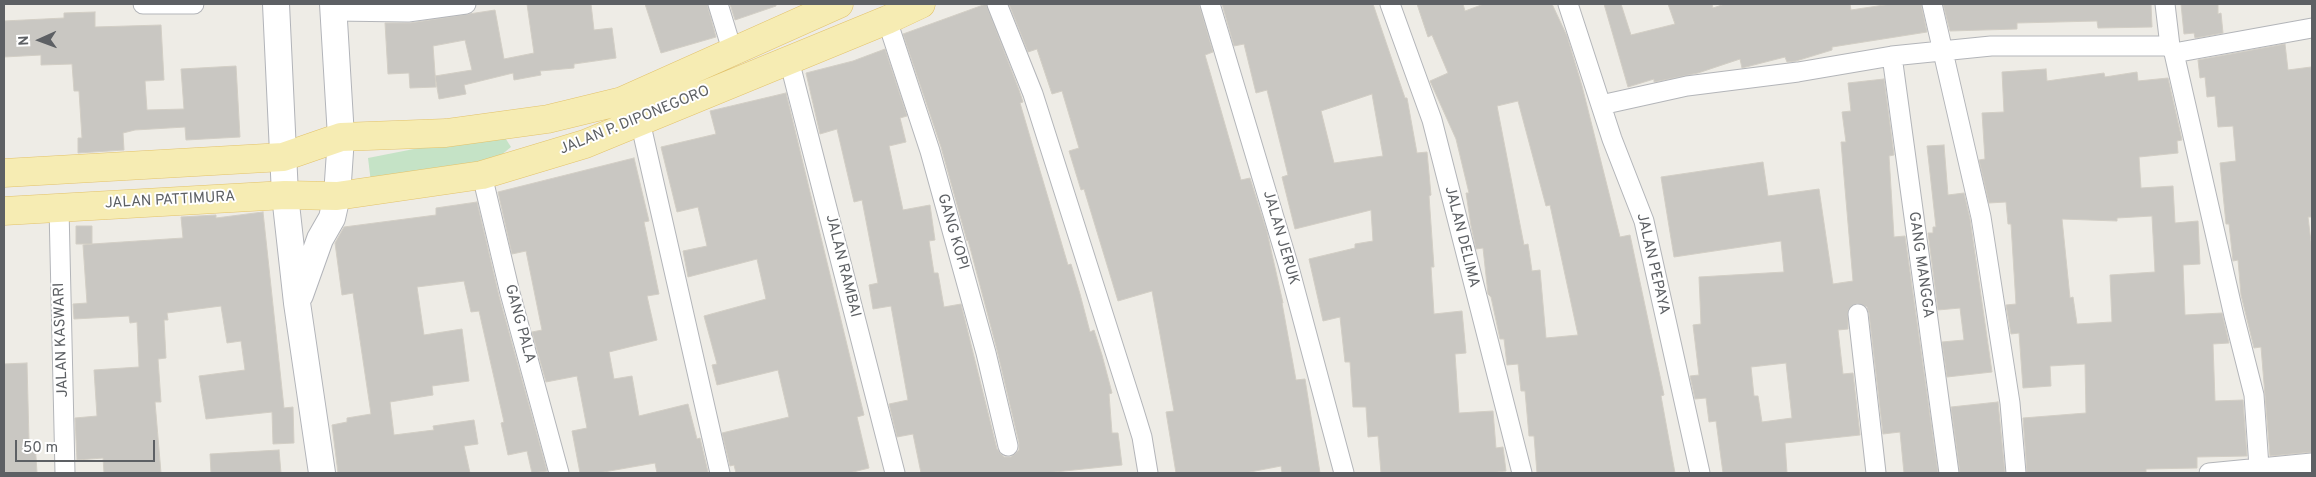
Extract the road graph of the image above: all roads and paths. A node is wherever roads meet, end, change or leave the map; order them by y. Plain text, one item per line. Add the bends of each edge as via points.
1 (143, 4) edge
2 (194, 4) edge
3 (276, 4) edge
4 (466, 4) edge
5 (718, 4) edge
6 (839, 4) edge
7 (921, 4) edge
8 (997, 4) edge
9 (1210, 4) edge
10 (1390, 4) edge
11 (1568, 4) edge
12 (1932, 4) edge
13 (2165, 4) edge
14 (334, 7) edge
15 (887, 20) junction
16 (2312, 28) edge
17 (732, 50) junction
18 (2172, 50) junction
19 (1943, 52) junction
20 (1892, 56) junction
21 (789, 60) junction
22 (1601, 105) junction
23 (640, 121) junction
24 (341, 137) junction
25 (283, 157) junction
26 (4, 173) edge
27 (482, 174) junction
28 (285, 195) junction
29 (336, 196) junction
30 (59, 208) junction
31 (4, 211) edge
32 (297, 303) junction
33 (1858, 314) dead end
34 (1008, 446) dead end
35 (2312, 464) edge
36 (2259, 467) junction
37 (64, 473) edge
38 (322, 473) edge
39 (558, 473) edge
40 (720, 473) edge
41 (895, 473) edge
42 (1148, 473) edge
43 (1344, 473) edge
44 (1522, 473) edge
45 (1700, 473) edge
46 (1876, 473) edge
47 (1949, 473) edge
48 (2016, 473) edge
49 (2209, 473) edge

1 - 2 street
3 - 25 street
4 - 14 street via 408,12
5 - 17 street
6 - 17 main road
7 - 15 main road, JALAN P. DIPONEGORO
8 - 42 street via 1033,94 1142,437
9 - 43 street, JALAN JERUK via 1288,264
10 - 44 street, JALAN DELIMA via 1432,120
11 - 22 street, JALAN PEPAYA
12 - 19 street
13 - 18 street
14 - 24 street
15 - 21 main road, JALAN P. DIPONEGORO
15 - 34 street, GANG KOPI via 932,161 986,353
16 - 18 street
17 - 24 main road via 622,101 594,109 512,125 446,133
18 - 19 street via 1991,46
18 - 36 street via 2238,334 2250,373
19 - 20 street
19 - 48 street via 1981,217 2010,403
20 - 22 street via 1687,86
20 - 47 street, GANG MANGGA
21 - 23 main road, JALAN P. DIPONEGORO
21 - 41 street, JALAN RAMBAI
22 - 45 street, JALAN PEPAYA via 1644,221
23 - 27 main road, JALAN P. DIPONEGORO via 585,144
23 - 40 street
24 - 25 main road
24 - 29 street
25 - 26 main road
25 - 28 street
27 - 29 main road, JALAN P. DIPONEGORO
27 - 39 street, GANG PALA
28 - 29 main road, JALAN PATTIMURA
28 - 30 main road, JALAN PATTIMURA
28 - 32 street
29 - 32 street via 332,218 320,238
30 - 31 main road, JALAN PATTIMURA
30 - 37 street, JALAN KASWARI
32 - 38 street
33 - 46 street
35 - 36 street
36 - 49 street

